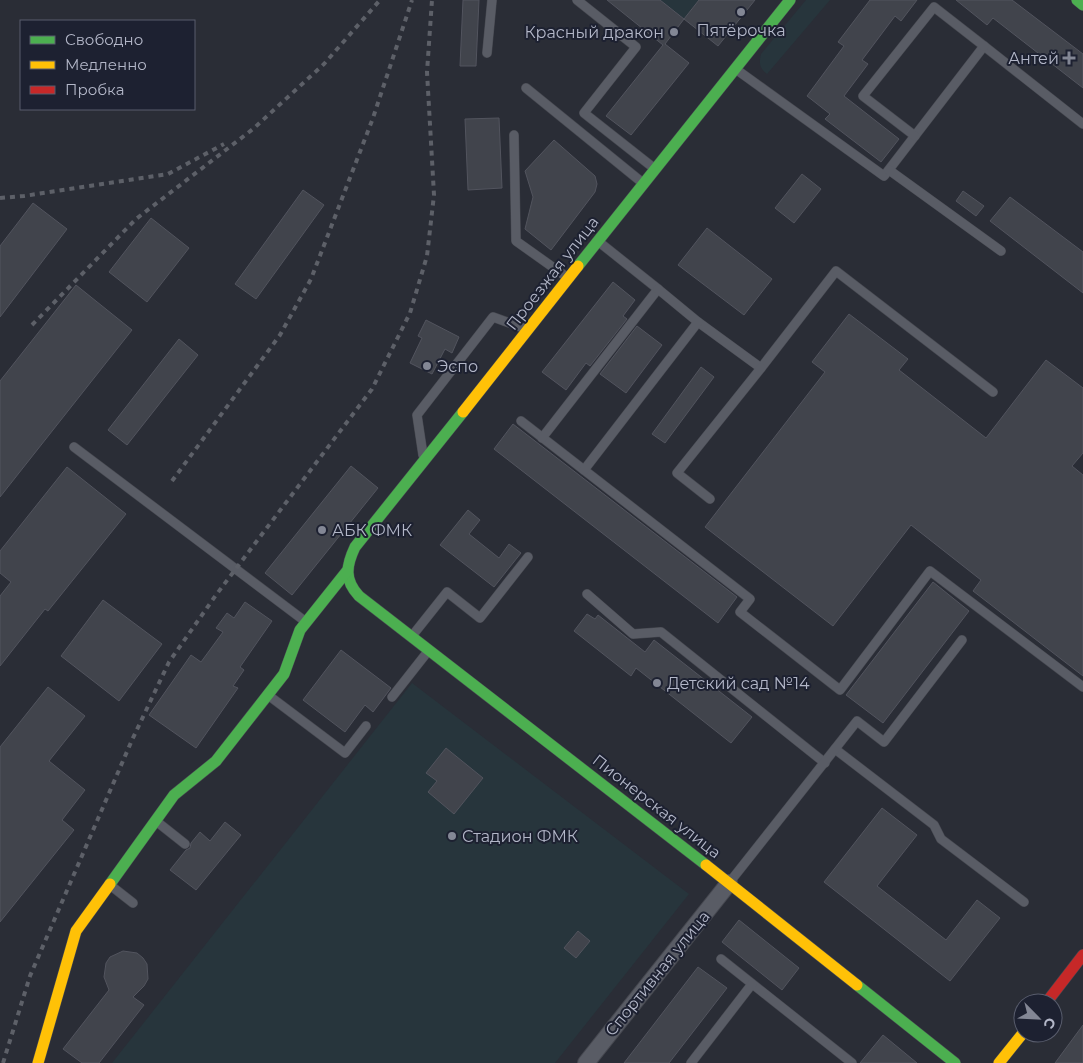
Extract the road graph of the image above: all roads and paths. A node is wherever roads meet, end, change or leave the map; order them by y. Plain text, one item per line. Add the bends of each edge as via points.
1 (492, 0) edge
2 (577, 0) edge
3 (1077, 0) edge
4 (789, 1) edge
5 (1083, 5) edge
6 (984, 46) junction
7 (487, 53) dead end
8 (736, 69) junction
9 (526, 88) dead end
10 (1083, 124) edge
11 (514, 135) dead end
12 (915, 136) junction
13 (656, 169) junction
14 (888, 170) junction
15 (644, 184) junction
16 (598, 241) junction
17 (1001, 252) dead end
18 (568, 279) junction
19 (658, 289) junction
20 (698, 322) junction
21 (528, 330) junction
22 (761, 368) junction
23 (993, 392) dead end
24 (521, 421) dead end
25 (542, 438) junction
26 (74, 447) dead end
27 (424, 460) junction
28 (584, 470) junction
29 (710, 498) dead end
30 (528, 557) dead end
31 (347, 571) junction
32 (587, 594) dead end
33 (306, 623) junction
34 (412, 636) junction
35 (962, 640) dead end
36 (430, 650) junction
37 (1083, 687) edge
38 (268, 695) junction
39 (392, 697) dead end
40 (366, 726) dead end
41 (835, 749) junction
42 (825, 763) junction
43 (156, 821) junction
44 (186, 844) dead end
45 (729, 883) junction
46 (109, 885) junction
47 (1024, 902) dead end
48 (133, 903) dead end
49 (1083, 955) edge
50 (721, 959) dead end
51 (752, 984) junction
52 (1054, 993) edge
53 (1015, 1043) edge
54 (38, 1063) edge
55 (586, 1063) edge
56 (690, 1063) edge
57 (852, 1063) edge
58 (955, 1063) edge
59 (999, 1063) edge

1 - 7 lane
2 - 13 lane via 636,47 584,113
3 - 5 street
4 - 8 street, Проезжая улица
6 - 10 lane
6 - 12 lane
6 - 12 lane via 934,8 863,96
8 - 13 street, Проезжая улица
8 - 14 lane via 884,176
9 - 15 lane
11 - 18 lane via 516,241
12 - 14 lane
13 - 15 street, Проезжая улица
14 - 17 lane
15 - 16 street, Проезжая улица
16 - 18 street, Проезжая улица
16 - 19 lane
18 - 21 street, Проезжая улица
19 - 20 lane
19 - 25 lane
20 - 22 lane
20 - 28 lane
21 - 27 street, Проезжая улица
21 - 27 lane via 494,317 417,415
22 - 23 lane via 836,270
22 - 29 lane via 677,473
24 - 25 lane
25 - 28 lane
26 - 33 lane
27 - 31 street, Проезжая улица via 355,547
28 - 37 lane via 750,599 740,612 840,690 930,571
30 - 34 lane via 480,618 447,592
31 - 33 street, Проезжая улица
31 - 34 street, Пионерская улица via 347,581 352,590
32 - 42 lane via 633,634 661,632
33 - 38 street, Проезжая улица via 300,630 284,674
34 - 36 street, Пионерская улица
35 - 41 lane via 884,742 857,721
36 - 39 lane
36 - 45 street, Пионерская улица
38 - 40 lane via 345,753
38 - 43 street, Проезжая улица via 216,760 174,795
41 - 42 lane
41 - 47 lane via 934,825 941,839
42 - 45 lane
43 - 44 lane
43 - 46 street, Проезжая улица
45 - 55 street, Спортивная улица
45 - 58 street, Пионерская улица
46 - 48 lane
46 - 54 street, Проезжая улица via 76,931
49 - 52 street
50 - 51 lane
51 - 56 lane
51 - 57 lane
53 - 59 street

